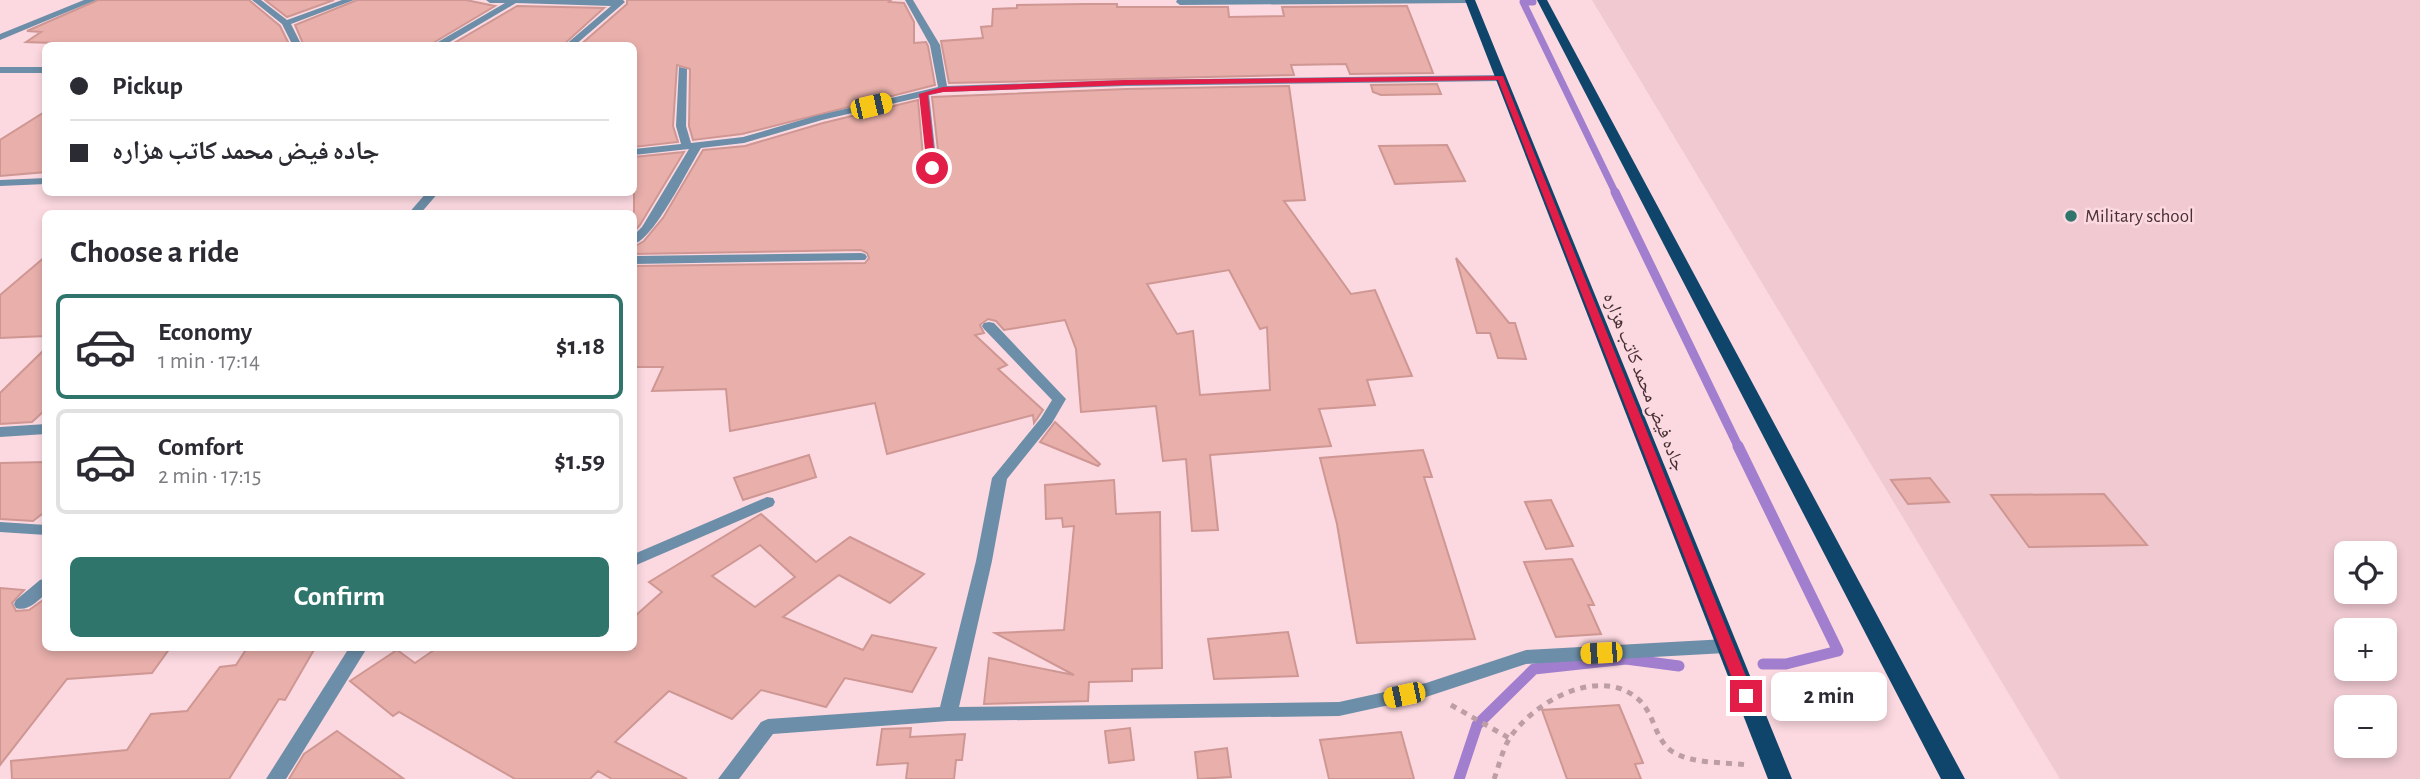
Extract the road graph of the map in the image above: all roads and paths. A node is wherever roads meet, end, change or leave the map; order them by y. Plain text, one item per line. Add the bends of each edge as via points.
1 (92, 0) edge
2 (256, 0) edge
3 (350, 0) edge
4 (490, 0) edge
5 (909, 0) edge
6 (1470, 0) edge
7 (1542, 0) edge
8 (514, 1) edge
9 (1225, 1) edge
10 (621, 2) edge
11 (1180, 2) edge
12 (286, 23) junction
13 (0, 37) edge
14 (296, 42) edge
15 (442, 42) edge
16 (573, 42) edge
17 (682, 69) dead end
18 (0, 70) edge
19 (42, 70) edge
20 (1501, 78) junction
21 (943, 89) junction
22 (923, 94) junction
23 (692, 145) junction
24 (637, 152) edge
25 (932, 168) dead end
26 (42, 181) edge
27 (0, 183) edge
28 (430, 196) edge
29 (417, 210) edge
30 (637, 238) edge
31 (861, 257) dead end
32 (637, 260) edge
33 (989, 326) dead end
34 (42, 429) edge
35 (0, 432) edge
36 (767, 502) dead end
37 (0, 527) edge
38 (42, 530) edge
39 (637, 559) edge
40 (42, 587) edge
41 (22, 604) dead end
42 (1726, 646) junction
43 (356, 651) edge
44 (1464, 712) dead end
45 (948, 714) junction
46 (1506, 736) junction
47 (1778, 774) edge
48 (276, 779) edge
49 (728, 779) edge
50 (1494, 779) edge
51 (1953, 779) edge

1 - 13 street
2 - 12 street
3 - 12 street
4 - 8 street
5 - 21 street via 935,45
6 - 9 street
6 - 20 main road, جاده فیض محمد کاتب هزاره
7 - 51 main road
8 - 10 street
8 - 15 street
9 - 11 street
10 - 16 street
12 - 14 street
17 - 23 street via 681,126
18 - 19 street
20 - 21 street
20 - 42 main road, جاده فیض محمد کاتب هزاره
21 - 22 street
22 - 23 street via 744,140
22 - 25 street
23 - 24 street
23 - 30 street via 647,229
26 - 27 street
28 - 29 street
31 - 32 street
33 - 45 street via 1059,399 1000,478
34 - 35 street
36 - 39 street
37 - 38 street
40 - 41 street
42 - 45 street via 1526,657 1426,690 1339,709
42 - 47 main road, جاده فیض محمد کاتب هزاره
43 - 48 street
44 - 46 path
45 - 49 street via 768,727
46 - 47 path via 1558,694 1602,685 1627,691 1640,701 1656,736 1676,754
46 - 50 path

